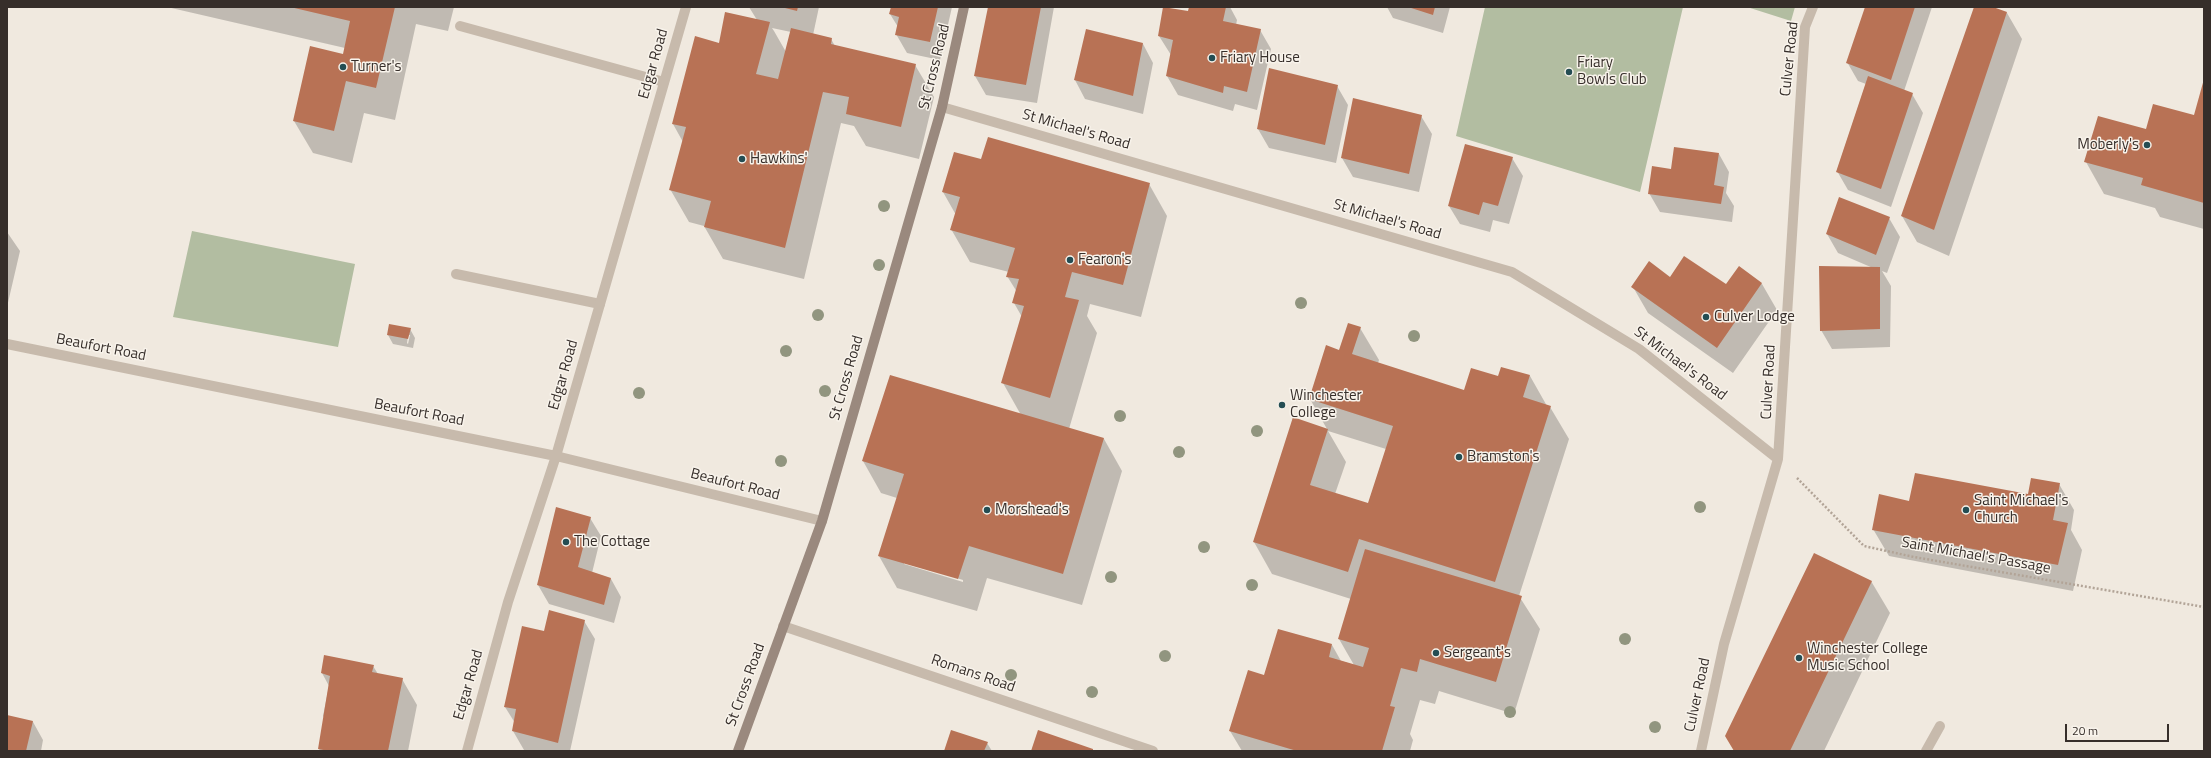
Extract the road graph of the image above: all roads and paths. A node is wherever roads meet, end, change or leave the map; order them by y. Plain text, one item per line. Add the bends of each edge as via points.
1 (686, 7) edge
2 (964, 7) edge
3 (1813, 7) edge
4 (460, 26) dead end
5 (664, 82) junction
6 (942, 107) junction
7 (456, 274) dead end
8 (600, 304) junction
9 (7, 344) edge
10 (556, 456) junction
11 (1778, 459) junction
12 (822, 521) junction
13 (2204, 607) edge
14 (783, 626) junction
15 (1940, 726) dead end
16 (467, 751) edge
17 (738, 751) edge
18 (1153, 751) edge
19 (1701, 751) edge
20 (1926, 751) edge

1 - 5 street, Edgar Road
2 - 6 main road, St Cross Road
3 - 11 street, Culver Road via 1805,26
4 - 5 street
5 - 8 street, Edgar Road
6 - 11 street, St Michael's Road via 1512,272 1640,349
6 - 12 main road, St Cross Road
7 - 8 street
8 - 10 street, Edgar Road
9 - 10 street, Beaufort Road
10 - 12 street, Beaufort Road
10 - 16 street, Edgar Road via 508,602
11 - 13 path, Saint Michael's Passage via 1864,546
11 - 19 street, Culver Road via 1724,644
12 - 14 main road, St Cross Road
14 - 17 main road, St Cross Road
14 - 18 street, Romans Road
15 - 20 street

